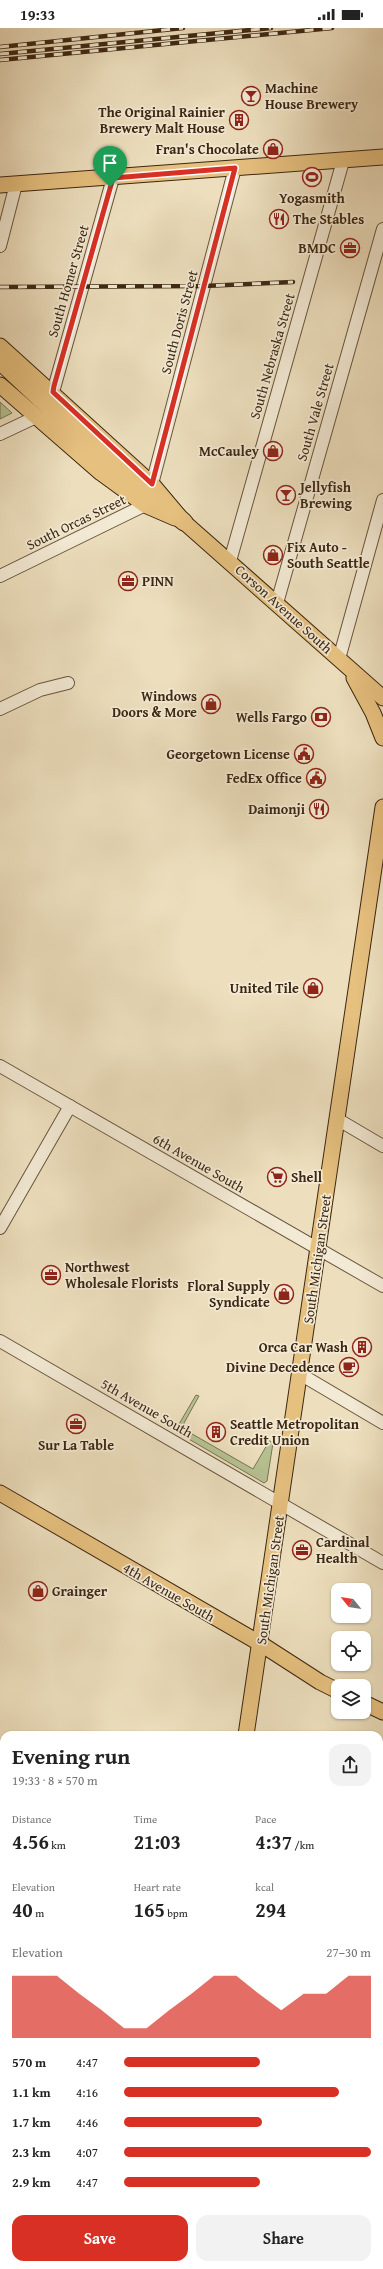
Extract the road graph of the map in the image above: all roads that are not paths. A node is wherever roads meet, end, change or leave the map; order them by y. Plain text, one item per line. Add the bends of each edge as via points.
1 (383, 158) edge
2 (343, 160) junction
3 (235, 168) junction
4 (113, 178) junction
5 (16, 184) junction
6 (0, 185) edge
7 (383, 229) edge
8 (0, 246) edge
9 (0, 346) edge
10 (0, 361) edge
11 (0, 385) edge
12 (53, 392) junction
13 (36, 417) junction
14 (0, 434) edge
15 (152, 484) junction
16 (383, 500) edge
17 (145, 505) junction
18 (184, 522) junction
19 (230, 561) junction
20 (0, 576) edge
21 (277, 603) junction
22 (343, 663) junction
23 (68, 683) dead end
24 (383, 698) edge
25 (0, 709) edge
26 (383, 738) edge
27 (383, 807) edge
28 (0, 1066) edge
29 (70, 1106) junction
30 (337, 1119) junction
31 (383, 1146) edge
32 (0, 1228) edge
33 (318, 1248) junction
34 (383, 1286) edge
35 (0, 1341) edge
36 (300, 1374) junction
37 (383, 1423) edge
38 (0, 1493) edge
39 (281, 1504) junction
40 (383, 1563) edge
41 (261, 1644) junction
42 (331, 1688) edge
43 (371, 1706) edge
44 (383, 1712) edge
45 (247, 1731) edge

1 - 2 main road
2 - 3 main road
2 - 19 street, South Nebraska Street
3 - 4 main road
3 - 15 street, South Doris Street
4 - 5 main road
4 - 12 street, South Homer Street
5 - 6 main road
5 - 8 street
7 - 21 street, South Vale Street
9 - 12 main road, Corson Avenue South
10 - 18 highway via 119,469
11 - 13 main road, Corson Avenue South
12 - 15 main road, Corson Avenue South
13 - 14 street
13 - 17 main road, Corson Avenue South via 102,473
15 - 18 main road, Corson Avenue South
16 - 22 street
17 - 18 main road, Corson Avenue South
17 - 20 street, South Orcas Street
18 - 19 main road, Corson Avenue South
19 - 21 main road, Corson Avenue South
21 - 22 main road, Corson Avenue South
22 - 24 main road, Corson Avenue South
22 - 26 main road via 373,713
23 - 25 street via 40,690
27 - 30 main road, South Michigan Street
28 - 29 street, 6th Avenue South
29 - 32 street
29 - 33 street, 6th Avenue South
30 - 31 street
30 - 33 main road, South Michigan Street
33 - 34 street, 6th Avenue South
33 - 36 main road, South Michigan Street
35 - 39 street, 5th Avenue South
36 - 37 street
36 - 39 main road, South Michigan Street
38 - 41 main road, 4th Avenue South
39 - 40 street, 5th Avenue South
39 - 41 main road, South Michigan Street
41 - 42 main road, 4th Avenue South
41 - 45 main road, South Michigan Street
43 - 44 main road

